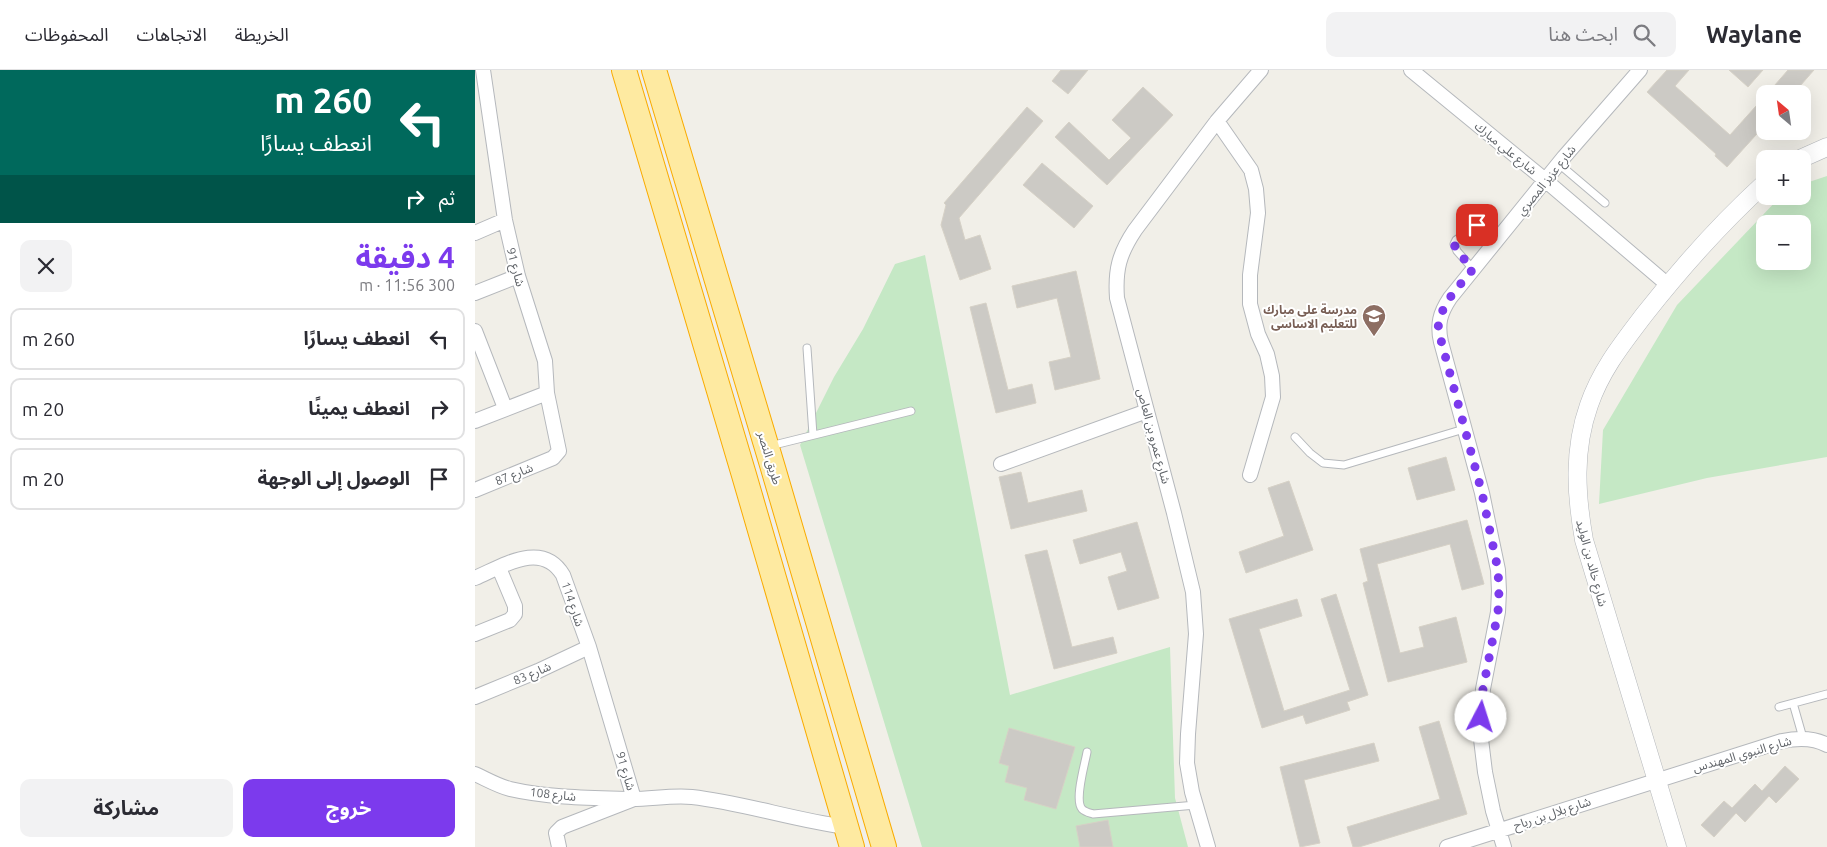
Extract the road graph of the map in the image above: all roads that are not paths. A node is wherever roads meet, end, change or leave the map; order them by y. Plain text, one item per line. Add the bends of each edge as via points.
1 (483, 70) edge
2 (624, 70) edge
3 (654, 70) edge
4 (1261, 70) edge
5 (1411, 70) edge
6 (1640, 70) edge
7 (1217, 121) junction
8 (1827, 147) edge
9 (1811, 154) edge
10 (1559, 164) junction
11 (1545, 180) junction
12 (1756, 192) edge
13 (1605, 203) dead end
14 (505, 220) junction
15 (1477, 225) dead end
16 (475, 233) edge
17 (1473, 269) junction
18 (518, 276) junction
19 (1668, 285) junction
20 (475, 294) edge
21 (475, 331) edge
22 (807, 348) dead end
23 (547, 393) junction
24 (505, 408) junction
25 (911, 411) dead end
26 (1147, 411) junction
27 (475, 421) edge
28 (1464, 429) junction
29 (813, 435) junction
30 (1295, 437) dead end
31 (553, 458) joint
32 (770, 458) junction
33 (1001, 464) dead end
34 (744, 475) junction
35 (1249, 476) dead end
36 (476, 486) edge
37 (499, 568) junction
38 (475, 578) edge
39 (475, 634) edge
40 (589, 648) junction
41 (1827, 694) edge
42 (475, 697) edge
43 (1793, 704) junction
44 (1779, 707) dead end
45 (1803, 738) junction
46 (1827, 746) edge
47 (1087, 752) dead end
48 (475, 774) edge
49 (1658, 780) junction
50 (634, 799) junction
51 (1196, 805) junction
52 (1499, 830) junction
53 (849, 837) edge
54 (559, 847) edge
55 (884, 847) edge
56 (1208, 847) edge
57 (1447, 847) edge
58 (1504, 847) edge
59 (1677, 847) edge

1 - 14 street, شارع 91
2 - 34 highway
3 - 32 highway, طريق النصر
4 - 7 street, شارع عمرو بن العاص
5 - 11 street, شارع علي مبارك
6 - 10 street, شارع عزيز المصري
7 - 26 street, شارع عمرو بن العاص via 1135,230 1118,262 1117,298
7 - 35 street via 1251,170 1256,189 1258,213 1250,275 1250,304 1267,354 1273,397
8 - 9 street
10 - 11 street, شارع عزيز المصري
10 - 13 lane
11 - 17 street, شارع عزيز المصري
11 - 19 street, شارع علي مبارك
12 - 19 street, شارع خالد بن الوليد
14 - 16 street
14 - 18 street, شارع 91
15 - 17 lane via 1454,244
17 - 28 street, شارع عزيز المصري via 1443,308 1438,329
18 - 20 street
18 - 23 street, شارع 91 via 545,361
19 - 49 street, شارع خالد بن الوليد via 1603,372 1588,406 1577,475 1584,540
21 - 24 street
22 - 29 lane
23 - 24 street
23 - 31 street, شارع 91 via 559,451
24 - 27 street
25 - 29 lane
26 - 33 street
26 - 51 street, شارع عمرو بن العاص via 1194,599 1196,634 1187,763
28 - 30 lane via 1344,465 1323,463
28 - 52 street, شارع عزيز المصري via 1498,570 1498,612 1483,689 1480,731 1486,780
29 - 32 lane
31 - 36 street, شارع 87
32 - 34 highway
32 - 55 highway, طريق النصر
34 - 53 highway
37 - 38 street
37 - 39 street via 515,606 515,614 510,620
37 - 40 street, شارع 114 via 525,558 543,557 558,567
40 - 42 street, شارع 83
40 - 50 street, شارع 91
41 - 43 lane
43 - 44 lane
43 - 45 lane
45 - 46 street, شارع النبوي المهندس
45 - 49 street, شارع النبوي المهندس via 1782,741
47 - 51 lane via 1078,799 1087,812
48 - 50 street, شارع 108 via 525,791
49 - 52 street, شارع بلال بن رباح
49 - 59 street, شارع خالد بن الوليد
50 - 53 street via 673,796 723,801 818,823
50 - 54 street, شارع 91 via 561,827 556,833
51 - 56 street, شارع عمرو بن العاص
52 - 57 street, شارع بلال بن رباح
52 - 58 street, شارع عزيز المصري

